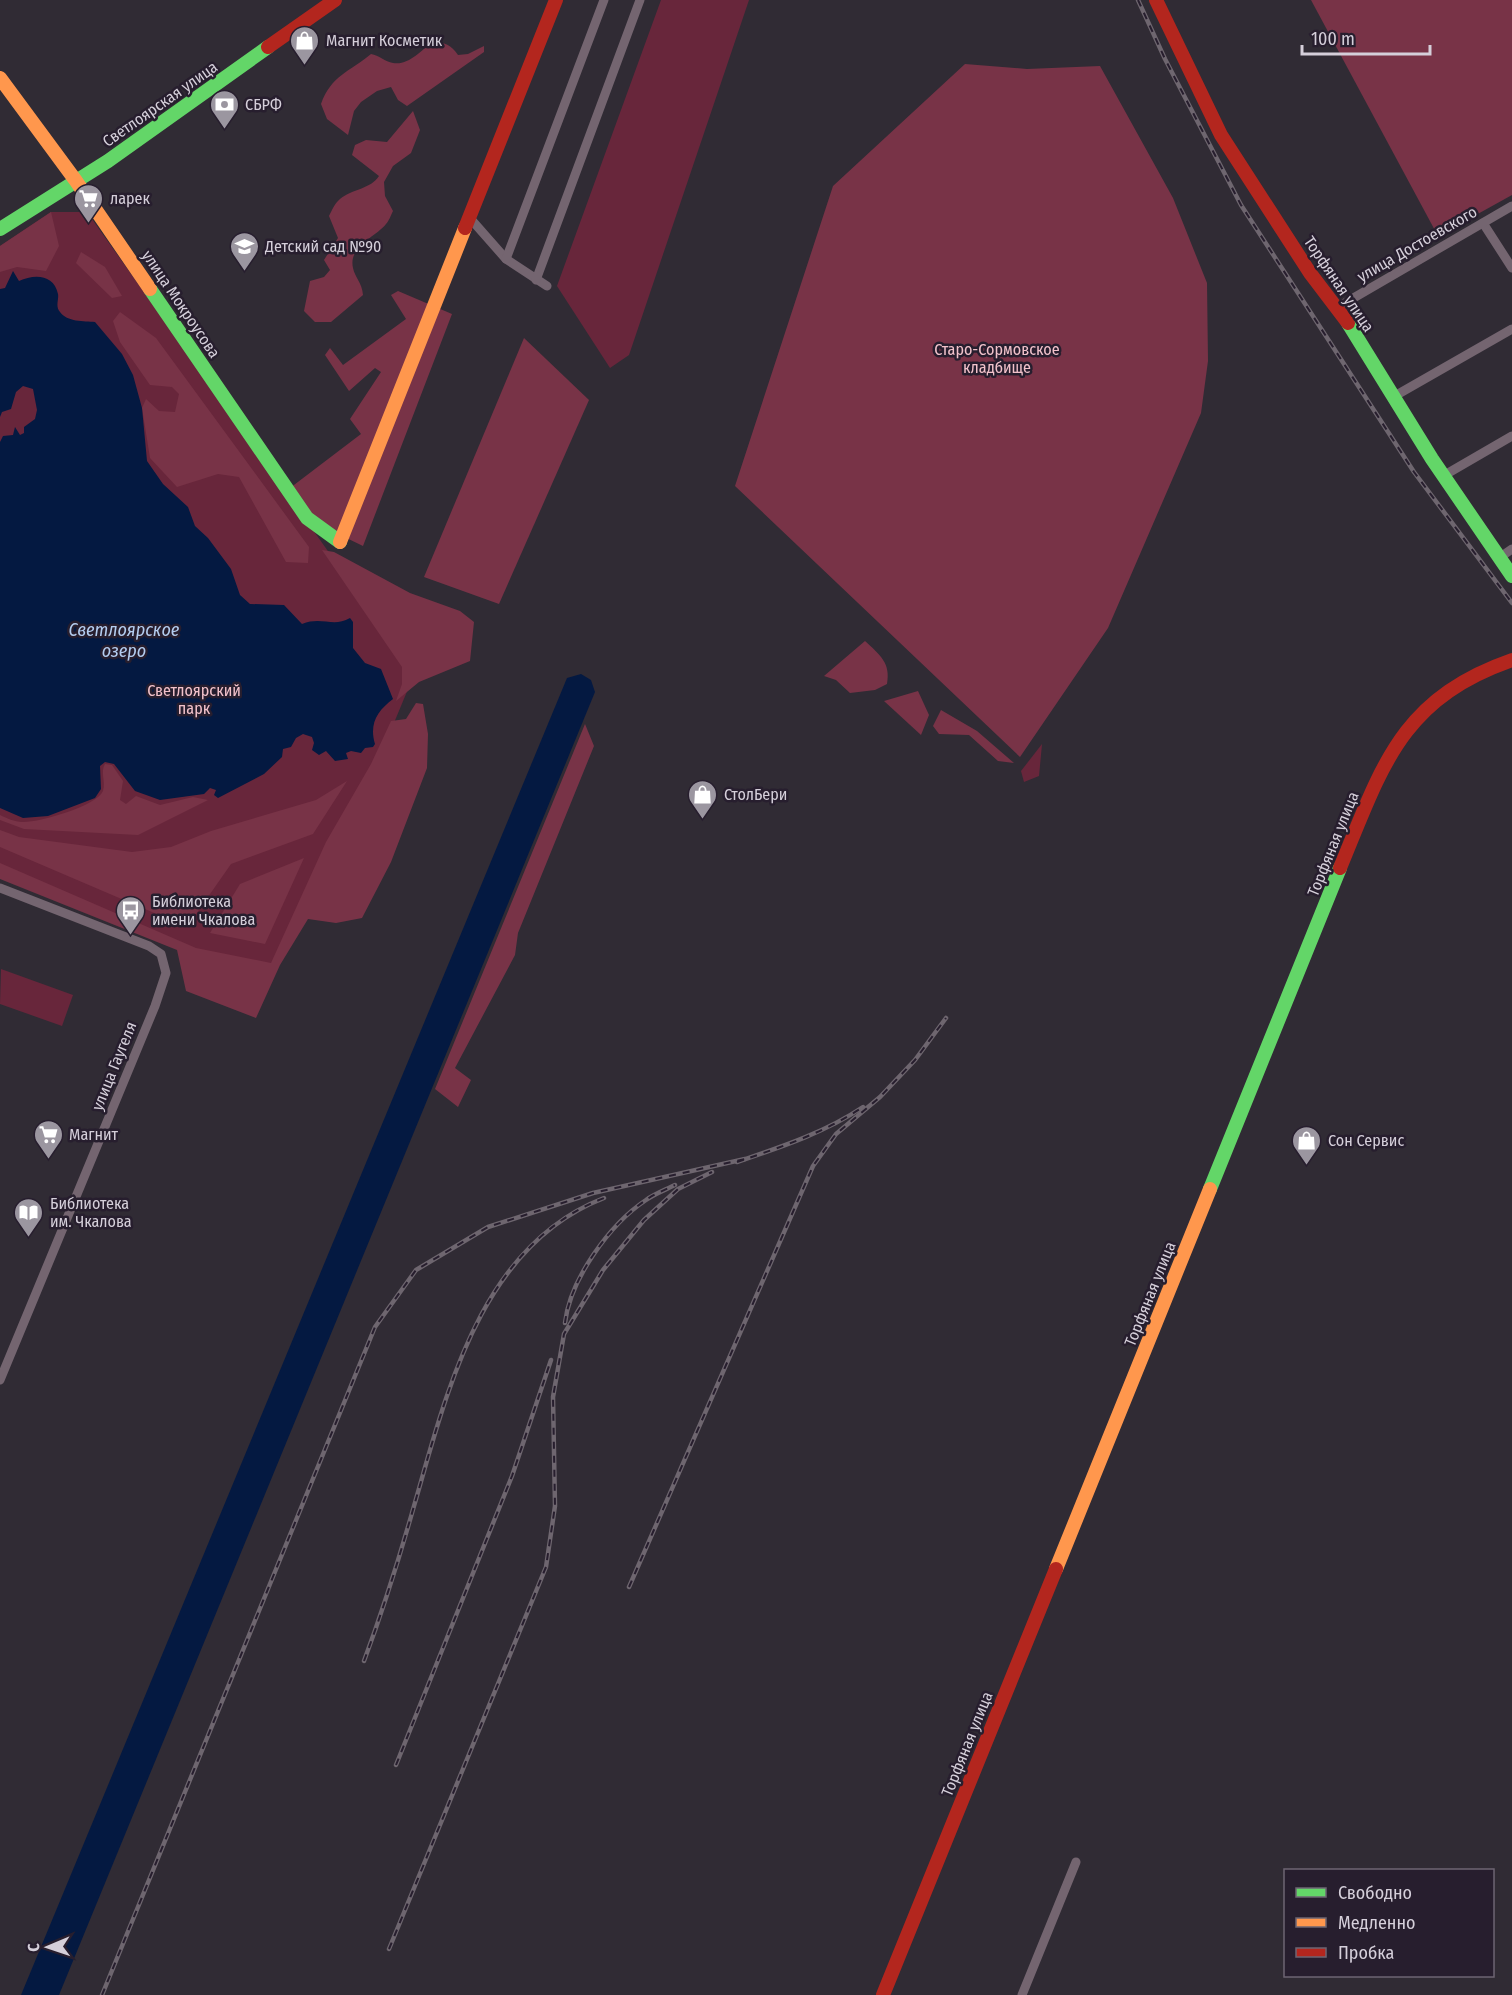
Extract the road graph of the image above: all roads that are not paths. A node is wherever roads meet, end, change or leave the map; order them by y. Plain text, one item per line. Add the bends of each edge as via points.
1 (334, 0) edge
2 (556, 0) edge
3 (604, 0) edge
4 (640, 0) edge
5 (1156, 0) edge
6 (0, 78) edge
7 (76, 181) junction
8 (1512, 206) edge
9 (469, 217) junction
10 (1483, 223) junction
11 (0, 229) edge
12 (506, 259) junction
13 (1512, 268) edge
14 (536, 280) junction
15 (547, 286) dead end
16 (1338, 307) junction
17 (1512, 329) edge
18 (1393, 397) junction
19 (1512, 436) edge
20 (1443, 476) junction
21 (1512, 549) edge
22 (1499, 558) junction
23 (1512, 576) edge
24 (1512, 660) edge
25 (0, 888) edge
26 (0, 1380) edge
27 (1076, 1862) dead end
28 (883, 1995) edge
29 (1022, 1995) edge

1 - 7 street, Светлоярская улица
2 - 9 street
3 - 12 street
4 - 14 street
5 - 16 street, Торфяная улица via 1221,135 1310,273
6 - 7 street, улица Мокроусова
7 - 9 street, улица Мокроусова via 307,518 340,542
7 - 11 street, Светлоярская улица
8 - 10 street, улица Достоевского
9 - 12 street
10 - 13 street
10 - 16 street, улица Достоевского
12 - 14 street
14 - 15 street
16 - 18 street, Торфяная улица
17 - 18 street
18 - 20 street, Торфяная улица
19 - 20 street
20 - 22 street, Торфяная улица
21 - 22 street
22 - 23 street, Торфяная улица
24 - 28 street, Торфяная улица via 1479,670 1422,711 1391,750 1374,785
25 - 26 street, улица Гаугеля via 149,946 161,954 166,973
27 - 29 street

